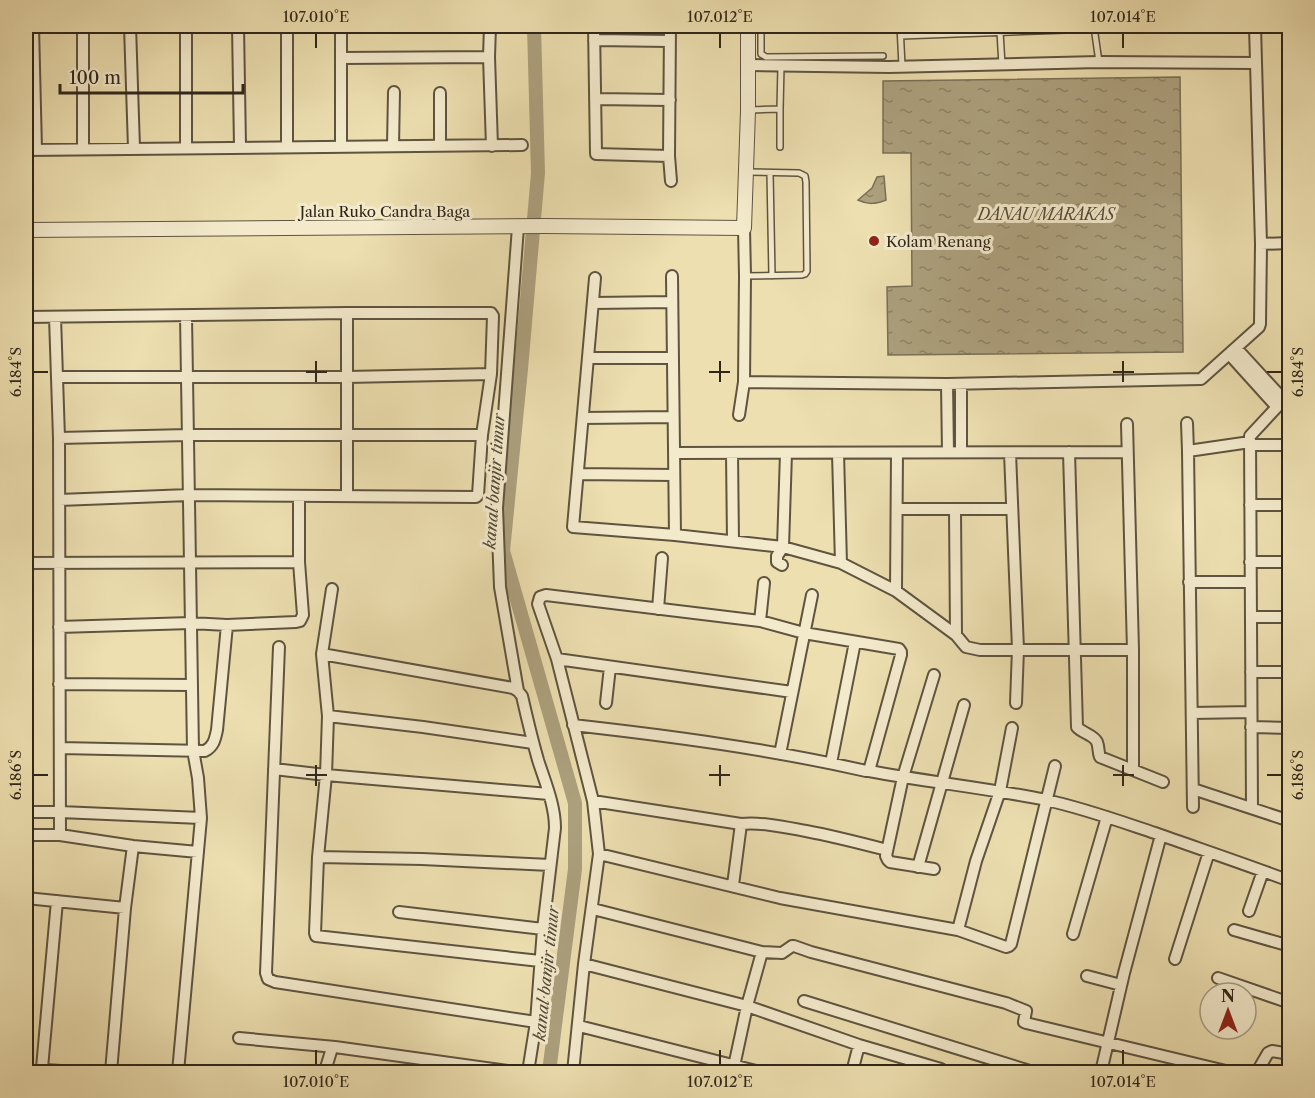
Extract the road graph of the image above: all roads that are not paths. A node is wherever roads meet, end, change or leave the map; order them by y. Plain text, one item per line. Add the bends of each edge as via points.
1 (33, 26) edge
2 (83, 26) edge
3 (130, 26) edge
4 (186, 26) edge
5 (238, 26) edge
6 (287, 26) edge
7 (341, 26) edge
8 (490, 26) edge
9 (594, 26) edge
10 (670, 26) edge
11 (748, 26) edge
12 (761, 26) edge
13 (900, 26) edge
14 (1255, 26) edge
15 (1094, 27) edge
16 (1000, 32) junction
17 (901, 36) junction
18 (594, 40) junction
19 (670, 40) junction
20 (489, 57) junction
21 (883, 57) dead end
22 (341, 58) junction
23 (1099, 62) junction
24 (1255, 63) junction
25 (748, 65) junction
26 (1002, 65) junction
27 (782, 66) junction
28 (902, 67) junction
29 (394, 92) dead end
30 (440, 93) dead end
31 (595, 99) junction
32 (670, 100) junction
33 (780, 110) junction
34 (748, 111) junction
35 (440, 145) junction
36 (522, 145) dead end
37 (341, 146) junction
38 (393, 146) junction
39 (492, 146) junction
40 (240, 147) junction
41 (287, 147) junction
42 (780, 147) dead end
43 (134, 148) junction
44 (186, 148) junction
45 (83, 149) junction
46 (31, 150) edge
47 (669, 156) junction
48 (745, 172) junction
49 (770, 173) junction
50 (671, 181) dead end
51 (521, 227) junction
52 (744, 228) junction
53 (26, 230) edge
54 (1290, 243) edge
55 (1261, 244) junction
56 (672, 276) dead end
57 (745, 276) junction
58 (772, 276) junction
59 (595, 278) dead end
60 (672, 302) junction
61 (593, 303) junction
62 (347, 313) junction
63 (55, 316) junction
64 (186, 316) junction
65 (26, 317) edge
66 (1232, 351) junction
67 (588, 358) junction
68 (673, 358) junction
69 (491, 374) junction
70 (57, 377) junction
71 (347, 377) junction
72 (187, 378) junction
73 (744, 382) junction
74 (947, 384) junction
75 (961, 384) junction
76 (1283, 399) edge
77 (739, 415) dead end
78 (673, 417) junction
79 (583, 418) junction
80 (1187, 423) dead end
81 (1127, 424) dead end
82 (188, 435) junction
83 (347, 435) junction
84 (482, 435) junction
85 (59, 438) junction
86 (1250, 443) junction
87 (1290, 445) edge
88 (948, 452) junction
89 (961, 452) junction
90 (1069, 452) junction
91 (1127, 452) junction
92 (1188, 452) junction
93 (674, 453) junction
94 (732, 453) junction
95 (786, 453) junction
96 (838, 453) junction
97 (897, 453) junction
98 (1010, 453) junction
99 (578, 474) junction
100 (674, 475) junction
101 (189, 495) junction
102 (299, 496) junction
103 (347, 496) junction
104 (59, 500) junction
105 (1250, 505) junction
106 (1290, 505) edge
107 (897, 509) junction
108 (1012, 509) junction
109 (955, 510) junction
110 (675, 535) junction
111 (734, 541) junction
112 (783, 547) junction
113 (662, 558) dead end
114 (59, 562) junction
115 (299, 562) junction
116 (1250, 562) junction
117 (1290, 562) edge
118 (26, 563) edge
119 (190, 563) junction
120 (841, 563) junction
121 (782, 565) dead end
122 (1190, 582) junction
123 (1250, 582) junction
124 (764, 583) dead end
125 (332, 589) dead end
126 (897, 591) junction
127 (812, 595) dead end
128 (658, 609) junction
129 (1251, 616) junction
130 (1290, 616) edge
131 (760, 621) junction
132 (191, 623) junction
133 (227, 625) junction
134 (59, 627) junction
135 (804, 633) junction
136 (956, 635) junction
137 (855, 642) junction
138 (279, 647) dead end
139 (1018, 649) junction
140 (1076, 650) junction
141 (1133, 650) junction
142 (322, 654) junction
143 (557, 659) junction
144 (610, 667) junction
145 (1251, 672) junction
146 (1290, 672) edge
147 (934, 675) dead end
148 (59, 684) junction
149 (192, 686) junction
150 (518, 691) junction
151 (792, 692) junction
152 (606, 703) dead end
153 (1016, 703) dead end
154 (964, 705) dead end
155 (1251, 712) junction
156 (1192, 713) junction
157 (328, 716) junction
158 (573, 725) junction
159 (1012, 728) dead end
160 (1251, 728) junction
161 (1290, 728) edge
162 (533, 743) junction
163 (60, 748) junction
164 (193, 750) junction
165 (780, 754) junction
166 (831, 763) junction
167 (1055, 766) dead end
168 (274, 769) junction
169 (1133, 770) junction
170 (869, 771) junction
171 (327, 775) junction
172 (903, 777) junction
173 (943, 782) junction
174 (1163, 782) dead end
175 (1193, 789) junction
176 (1000, 791) junction
177 (549, 794) junction
178 (1048, 800) junction
179 (593, 801) junction
180 (1193, 807) dead end
181 (1252, 808) junction
182 (26, 812) edge
183 (60, 812) junction
184 (1107, 817) junction
185 (201, 818) junction
186 (1290, 821) edge
187 (741, 824) junction
188 (26, 835) edge
189 (60, 835) junction
190 (1161, 835) junction
191 (133, 846) junction
192 (887, 850) junction
193 (198, 852) junction
194 (1209, 852) junction
195 (599, 854) junction
196 (318, 857) junction
197 (550, 865) junction
198 (918, 867) junction
199 (934, 869) dead end
200 (1263, 871) junction
201 (1290, 881) edge
202 (733, 885) junction
203 (26, 898) edge
204 (57, 901) junction
205 (125, 908) junction
206 (593, 909) junction
207 (399, 912) dead end
208 (1249, 912) dead end
209 (543, 929) junction
210 (958, 930) junction
211 (1234, 930) dead end
212 (1073, 934) dead end
213 (1290, 946) edge
214 (762, 952) junction
215 (1175, 959) dead end
216 (540, 961) junction
217 (584, 964) junction
218 (1087, 976) dead end
219 (1218, 978) dead end
220 (1121, 986) junction
221 (804, 1001) dead end
222 (1290, 1003) edge
223 (747, 1006) junction
224 (536, 1022) junction
225 (579, 1026) junction
226 (239, 1038) dead end
227 (1108, 1043) junction
228 (859, 1045) junction
229 (334, 1047) junction
230 (1290, 1054) edge
231 (734, 1069) edge
232 (942, 1069) dead end
233 (325, 1071) dead end
234 (78, 1072) edge
235 (111, 1072) edge
236 (178, 1072) edge
237 (515, 1072) edge
238 (528, 1072) edge
239 (573, 1072) edge
240 (760, 1072) edge
241 (852, 1072) edge
242 (1033, 1072) edge
243 (1101, 1072) edge
244 (1230, 1072) edge
245 (1257, 1072) edge

1 - 46 street
2 - 45 street
3 - 43 street
4 - 44 street
5 - 40 street
6 - 41 street
7 - 22 street
8 - 20 street
9 - 18 street
10 - 19 street
11 - 25 street
12 - 21 lane via 760,52 766,57
13 - 17 lane
14 - 24 street
15 - 16 lane
15 - 23 lane
16 - 17 lane
16 - 26 lane
17 - 28 lane
18 - 19 street
18 - 31 street
19 - 32 street
20 - 22 street
20 - 39 street
22 - 37 street
23 - 24 street
23 - 26 street
24 - 55 street
25 - 27 street
25 - 34 street
26 - 28 street
27 - 28 street
27 - 33 lane
29 - 38 street
30 - 35 street
31 - 32 street
31 - 47 street via 596,154
32 - 47 street
33 - 34 lane
33 - 42 lane
34 - 48 street
35 - 38 street
35 - 39 street
36 - 39 street
37 - 38 street
37 - 41 street
40 - 41 street
40 - 44 street
43 - 44 street
43 - 45 street
45 - 46 street
47 - 50 street
48 - 49 lane
48 - 52 street
49 - 58 lane
49 - 58 lane via 800,173 806,182 806,273
51 - 52 street, Jalan Ruko Candra Baga
51 - 53 street, Jalan Ruko Candra Baga
51 - 150 street via 497,508 500,587
52 - 57 street
54 - 55 street
55 - 66 street via 1260,324
56 - 60 street
57 - 58 lane
57 - 73 street
59 - 61 street
60 - 61 street
60 - 68 street
61 - 67 street
62 - 64 street
62 - 69 street via 490,313
62 - 71 street
63 - 64 street
63 - 65 street
63 - 70 street
64 - 72 street
66 - 75 street via 1198,380
66 - 76 street
67 - 68 street
67 - 79 street
68 - 78 street
69 - 71 street
69 - 84 street
70 - 72 street
70 - 85 street
71 - 72 street
71 - 83 street
72 - 82 street
73 - 74 street
73 - 77 street
74 - 75 street
74 - 88 street
75 - 89 street
76 - 86 street via 1251,432
78 - 79 street
78 - 93 street
79 - 99 street
80 - 92 street
81 - 91 street
82 - 83 street
82 - 85 street
82 - 101 street
83 - 84 street
83 - 103 street
84 - 103 street via 476,497
85 - 104 street
86 - 87 street
86 - 92 street
86 - 105 street
88 - 89 street
88 - 97 street
89 - 98 street
90 - 91 street
90 - 98 street
90 - 140 street
91 - 141 street
92 - 122 street
93 - 94 street
93 - 100 street
94 - 95 street
94 - 111 street
95 - 96 street
95 - 112 street
96 - 97 street
96 - 120 street
97 - 107 street
98 - 108 street
99 - 100 street
99 - 110 street via 573,527
100 - 110 street
101 - 102 street
101 - 104 street
101 - 119 street
102 - 103 street
102 - 115 street
104 - 114 street
105 - 106 street
105 - 116 street
107 - 109 street
107 - 126 street
108 - 109 street
108 - 139 street
109 - 136 street
110 - 111 street
111 - 112 street
112 - 120 street
112 - 121 street via 777,556
113 - 128 street
114 - 118 street
114 - 119 street
114 - 134 street
115 - 119 street
115 - 133 street via 303,615 300,621
116 - 117 street
116 - 123 street
119 - 132 street
120 - 126 street
122 - 123 street
122 - 156 street
123 - 129 street
124 - 131 street
125 - 142 street
126 - 136 street
127 - 135 street
128 - 131 street
128 - 143 street via 540,597 538,604
129 - 130 street
129 - 145 street
131 - 135 street
132 - 133 street
132 - 134 street
132 - 149 street
133 - 164 street via 217,730 210,748
134 - 148 street
135 - 137 street
135 - 151 street
136 - 139 street via 973,649
137 - 166 street
137 - 170 street via 901,652
138 - 168 street
139 - 140 street
139 - 153 street
140 - 141 street
140 - 169 street via 1077,728 1096,741 1100,757
141 - 169 street
142 - 150 street
142 - 157 street
143 - 144 street
143 - 158 street
144 - 151 street
144 - 152 street
145 - 146 street
145 - 155 street
147 - 172 street
148 - 149 street
148 - 163 street
149 - 164 street
150 - 162 street
151 - 165 street
154 - 173 street
155 - 156 street
155 - 160 street
156 - 175 street
157 - 162 street
157 - 171 street
158 - 165 street
158 - 179 street
159 - 176 street
160 - 161 street
160 - 181 street
162 - 177 street
163 - 164 street
163 - 183 street
164 - 185 street
165 - 166 street
166 - 170 street
167 - 178 street
168 - 171 street
168 - 224 street via 268,979
169 - 174 street
170 - 172 street
171 - 177 street
171 - 196 street
172 - 173 street
172 - 192 street
173 - 176 street
173 - 198 street
175 - 180 street
175 - 181 street
176 - 178 street
176 - 210 street
177 - 197 street via 555,819
178 - 184 street
178 - 210 street via 1011,944 1006,946
179 - 187 street
179 - 195 street
181 - 186 street
182 - 183 street
183 - 185 street
183 - 189 street
184 - 190 street
184 - 212 street
185 - 193 street
187 - 192 street via 792,828
187 - 202 street
188 - 189 street
189 - 191 street
190 - 194 street
190 - 220 street
191 - 193 street
191 - 205 street
192 - 198 street via 888,861
193 - 236 street
194 - 200 street
194 - 215 street
195 - 202 street
195 - 206 street
196 - 197 street
196 - 216 street via 316,936
197 - 209 street
198 - 199 street
200 - 201 street
200 - 208 street
202 - 210 street via 780,898
203 - 204 street
204 - 205 street
204 - 234 street via 42,1068
205 - 235 street
206 - 214 street
206 - 217 street
207 - 209 street
209 - 216 street
211 - 213 street
214 - 223 street
214 - 227 street via 782,953 794,946 1006,1004 1026,1011 1026,1023
216 - 224 street
217 - 223 street
217 - 225 street
218 - 220 street
219 - 222 street
220 - 227 street
221 - 242 street
223 - 228 street
223 - 231 street
224 - 238 street
225 - 231 street
225 - 239 street
226 - 229 street
227 - 243 street
227 - 244 street
228 - 232 street
228 - 241 street
229 - 233 street
229 - 237 street
230 - 245 street via 1268,1053
231 - 240 street

